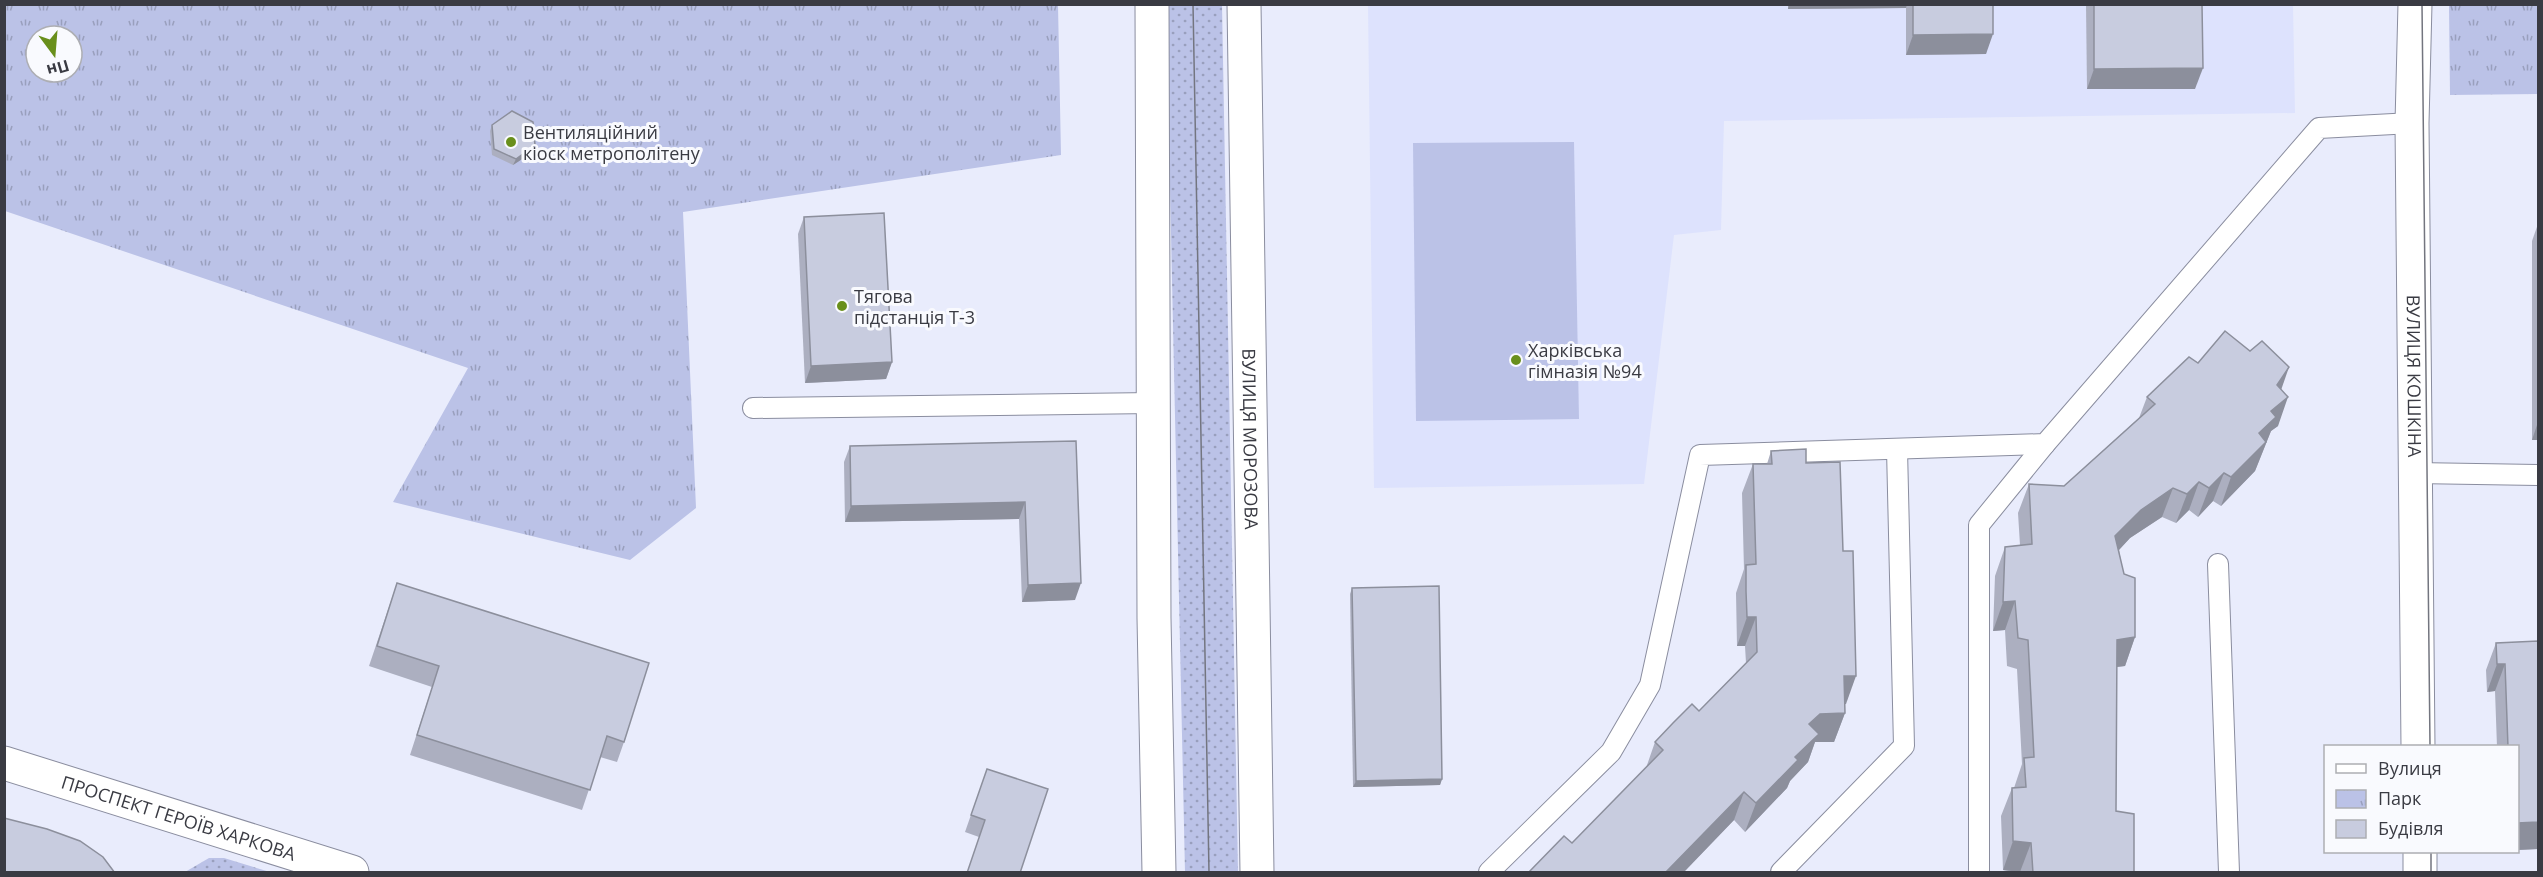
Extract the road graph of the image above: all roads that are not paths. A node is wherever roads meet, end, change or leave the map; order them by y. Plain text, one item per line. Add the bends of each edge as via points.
1 (1152, 4) edge
2 (1244, 4) edge
3 (2415, 4) edge
4 (2412, 123) junction
5 (1153, 403) junction
6 (753, 408) dead end
7 (2045, 444) junction
8 (1897, 448) junction
9 (2415, 473) junction
10 (2538, 475) edge
11 (2218, 564) dead end
12 (2418, 745) edge
13 (4, 763) edge
14 (2420, 853) edge
15 (352, 873) edge
16 (1159, 873) edge
17 (1257, 873) edge
18 (1489, 873) edge
19 (1781, 873) edge
20 (1979, 873) edge
21 (2229, 873) edge
22 (2420, 873) edge

1 - 5 main road
2 - 17 main road, ВУЛИЦЯ МОРОЗОВА
3 - 4 main road, ВУЛИЦЯ КОШКІНА
4 - 7 lane via 2319,128
4 - 9 main road, ВУЛИЦЯ КОШКІНА
5 - 6 lane
5 - 16 main road
7 - 8 lane
7 - 20 lane via 1979,525
8 - 18 lane via 1700,454 1650,685 1611,752
8 - 19 lane via 1904,747
9 - 10 lane
9 - 12 main road, ВУЛИЦЯ КОШКІНА
11 - 21 lane
13 - 15 main road, ПРОСПЕКТ ГЕРОЇВ ХАРКОВА
14 - 22 main road

